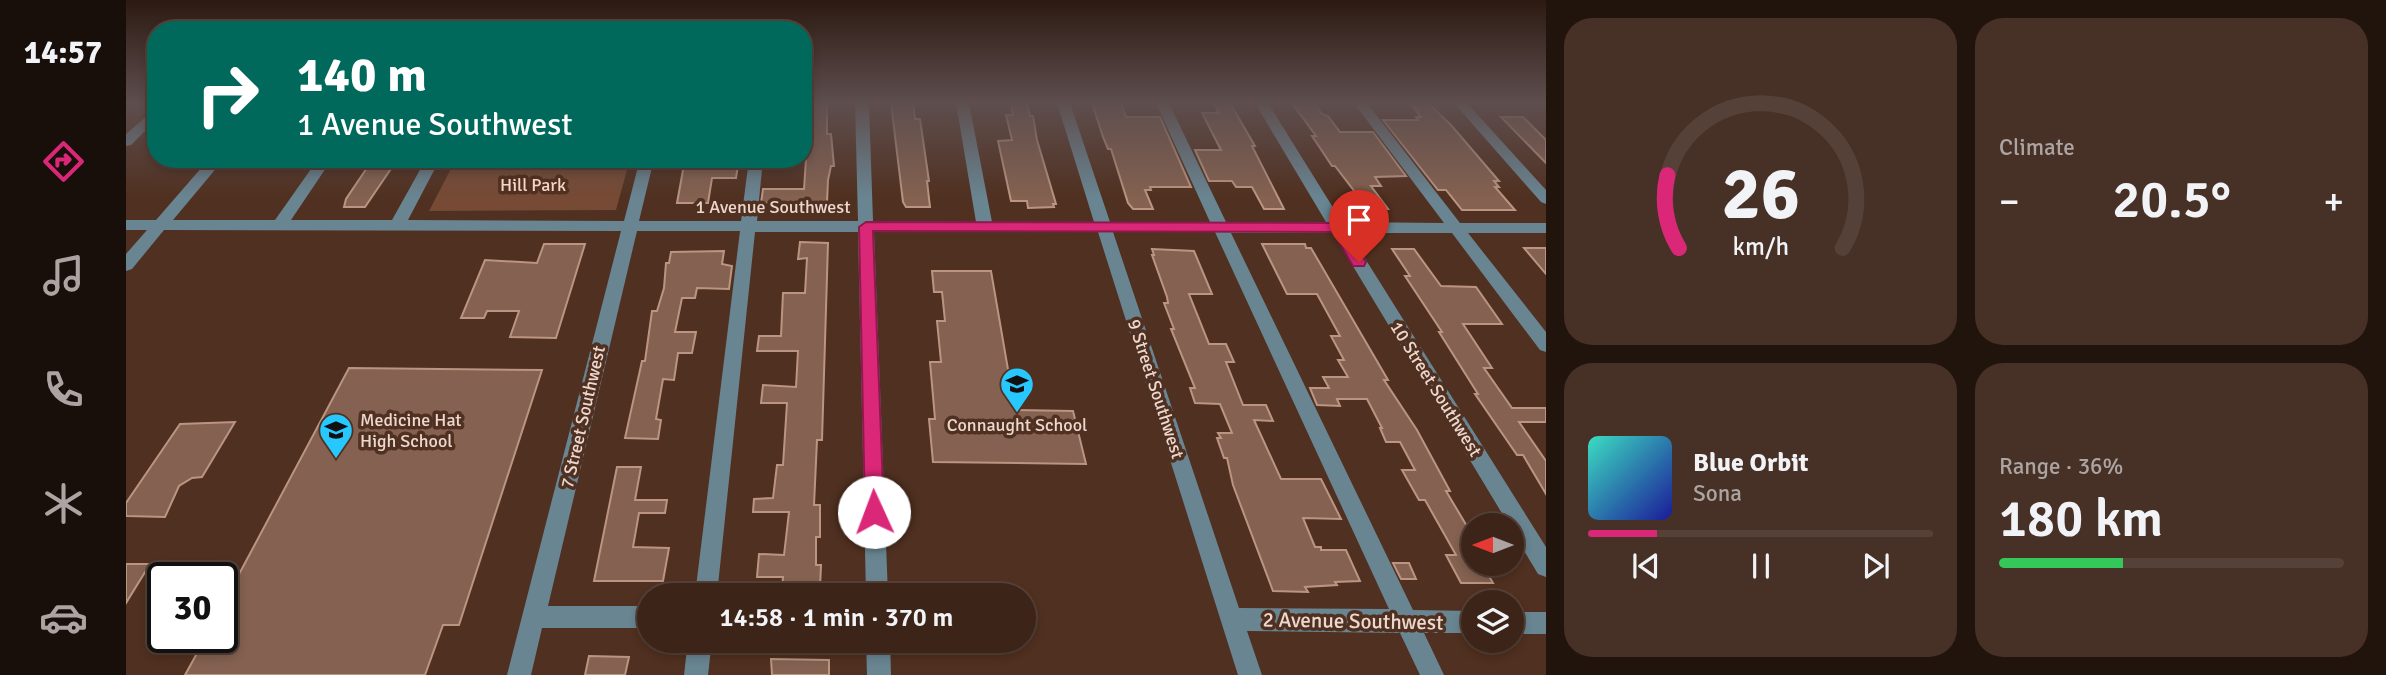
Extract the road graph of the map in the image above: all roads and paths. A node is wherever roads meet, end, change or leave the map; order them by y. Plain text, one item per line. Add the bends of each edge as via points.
1 (863, 134) edge
2 (968, 134) edge
3 (1073, 134) edge
4 (1177, 134) edge
5 (1280, 134) edge
6 (1384, 134) edge
7 (1488, 134) edge
8 (209, 168) edge
9 (319, 168) edge
10 (428, 168) edge
11 (645, 168) edge
12 (755, 168) edge
13 (1546, 199) edge
14 (126, 225) edge
15 (160, 226) junction
16 (279, 226) junction
17 (397, 226) junction
18 (629, 226) junction
19 (749, 226) junction
20 (866, 227) junction
21 (985, 227) junction
22 (1103, 227) junction
23 (1220, 227) junction
24 (1337, 227) junction
25 (1455, 228) junction
26 (1546, 228) edge
27 (126, 265) edge
28 (1546, 345) edge
29 (1546, 567) edge
30 (707, 583) edge
31 (877, 583) edge
32 (534, 617) junction
33 (637, 617) edge
34 (1232, 619) junction
35 (1407, 621) junction
36 (1461, 622) edge
37 (1524, 622) edge
38 (1546, 623) edge
39 (699, 653) edge
40 (878, 653) edge
41 (519, 675) edge
42 (696, 675) edge
43 (879, 675) edge
44 (1250, 675) edge
45 (1433, 675) edge

1 - 20 street
2 - 21 street
3 - 22 street, 9 Street Southwest
4 - 23 street
5 - 24 street, 10 Street Southwest
6 - 25 street
7 - 13 street
8 - 15 street
9 - 16 street
10 - 17 street
11 - 18 street, 7 Street Southwest
12 - 19 street
14 - 15 street, 1 Avenue Southwest
15 - 16 street, 1 Avenue Southwest
15 - 27 street
16 - 17 street, 1 Avenue Southwest
17 - 18 street, 1 Avenue Southwest
18 - 19 street, 1 Avenue Southwest
18 - 32 street, 7 Street Southwest
19 - 20 street, 1 Avenue Southwest
19 - 30 street
20 - 21 street, 1 Avenue Southwest
20 - 31 street
21 - 22 street, 1 Avenue Southwest
22 - 23 street, 1 Avenue Southwest
22 - 34 street, 9 Street Southwest
23 - 24 street, 1 Avenue Southwest
23 - 35 street
24 - 25 street, 1 Avenue Southwest
24 - 29 street, 10 Street Southwest
25 - 26 street, 1 Avenue Southwest
25 - 28 street
32 - 33 street
32 - 41 street, 7 Street Southwest
34 - 35 street, 2 Avenue Southwest
34 - 44 street, 9 Street Southwest
35 - 36 street, 2 Avenue Southwest
35 - 45 street
37 - 38 street
39 - 42 street
40 - 43 street

